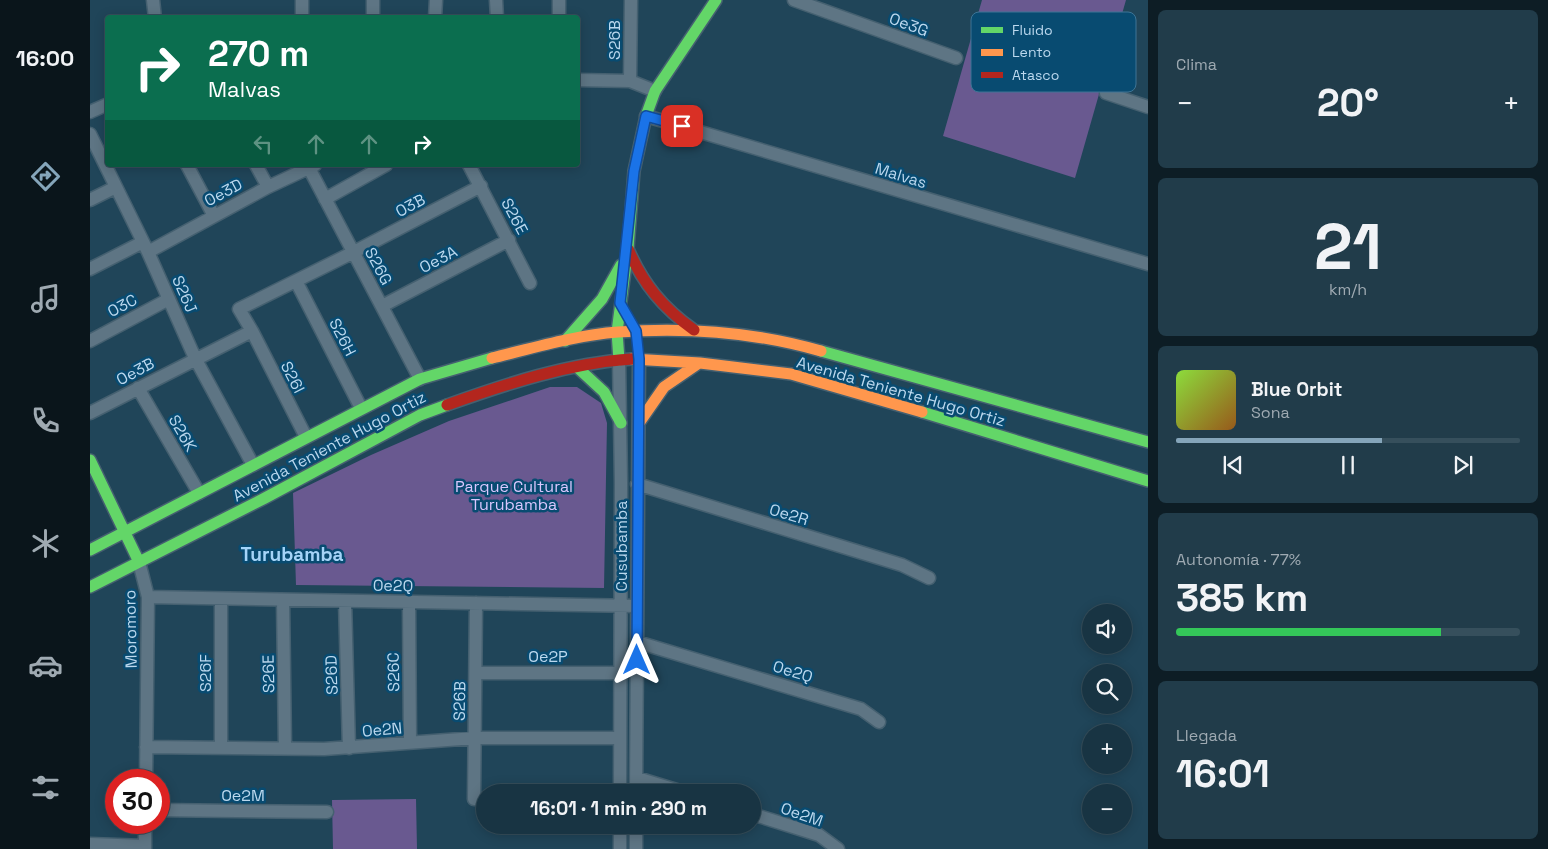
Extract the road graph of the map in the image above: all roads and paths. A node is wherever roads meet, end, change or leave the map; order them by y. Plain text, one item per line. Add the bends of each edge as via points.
1 (153, 0) edge
2 (302, 0) edge
3 (373, 0) edge
4 (436, 0) edge
5 (496, 0) edge
6 (559, 0) edge
7 (631, 0) edge
8 (716, 0) edge
9 (794, 0) edge
10 (155, 15) edge
11 (302, 15) edge
12 (373, 15) edge
13 (435, 15) edge
14 (497, 15) edge
15 (559, 15) edge
16 (956, 58) dead end
17 (580, 80) edge
18 (630, 80) junction
19 (655, 91) junction
20 (1106, 93) dead end
21 (105, 105) edge
22 (1148, 107) edge
23 (90, 112) edge
24 (646, 116) junction
25 (90, 134) edge
26 (105, 165) edge
27 (106, 167) edge
28 (188, 167) edge
29 (257, 167) edge
30 (310, 167) edge
31 (312, 167) edge
32 (382, 167) edge
33 (470, 167) edge
34 (481, 186) junction
35 (116, 187) junction
36 (268, 187) junction
37 (325, 198) junction
38 (90, 200) edge
39 (214, 216) junction
40 (509, 240) junction
41 (145, 247) junction
42 (628, 248) junction
43 (354, 252) junction
44 (1148, 264) edge
45 (90, 269) edge
46 (296, 282) junction
47 (530, 283) dead end
48 (170, 299) junction
49 (620, 303) junction
50 (382, 306) junction
51 (694, 330) junction
52 (252, 331) junction
53 (636, 331) junction
54 (617, 332) junction
55 (90, 341) edge
56 (565, 341) junction
57 (195, 358) junction
58 (639, 359) junction
59 (619, 360) junction
60 (700, 363) junction
61 (578, 368) junction
62 (420, 379) junction
63 (138, 388) junction
64 (360, 408) junction
65 (90, 413) edge
66 (621, 423) junction
67 (639, 423) junction
68 (306, 437) junction
69 (1148, 442) edge
70 (90, 460) edge
71 (253, 465) junction
72 (1148, 481) edge
73 (637, 484) junction
74 (199, 493) junction
75 (126, 531) junction
76 (90, 550) edge
77 (139, 562) junction
78 (929, 578) dead end
79 (90, 586) edge
80 (148, 597) junction
81 (220, 599) junction
82 (283, 600) junction
83 (345, 601) junction
84 (409, 602) junction
85 (476, 603) junction
86 (620, 606) junction
87 (637, 606) junction
88 (637, 642) junction
89 (476, 672) junction
90 (621, 673) junction
91 (879, 722) dead end
92 (475, 738) junction
93 (620, 738) junction
94 (410, 742) junction
95 (146, 747) junction
96 (221, 747) junction
97 (285, 748) junction
98 (350, 748) junction
99 (146, 769) edge
100 (636, 778) junction
101 (479, 784) edge
102 (620, 784) edge
103 (636, 784) edge
104 (656, 784) edge
105 (170, 810) edge
106 (327, 812) dead end
107 (761, 817) edge
108 (145, 834) edge
109 (620, 834) edge
110 (636, 834) edge
111 (90, 844) edge
112 (145, 848) edge
113 (620, 849) edge
114 (636, 849) edge
115 (838, 849) edge

1 - 10 street
2 - 11 street
3 - 12 street
4 - 13 street
5 - 14 street
6 - 15 street
7 - 18 street, S26B
8 - 19 main road, Cusubamba
9 - 16 street, Oe3G
17 - 18 street
18 - 19 street
19 - 24 main road, Cusubamba
20 - 22 street
21 - 23 street
24 - 42 main road, Cusubamba via 634,171
24 - 44 street, Malvas
25 - 26 street, S26J
27 - 35 street, S26J
28 - 39 street
29 - 36 street
30 - 36 street, Oe3D
31 - 37 street, S26G
32 - 37 street
33 - 34 street, S26E
34 - 40 street, S26E
34 - 43 street, O3B
35 - 38 street
35 - 41 street, S26J
36 - 39 street, Oe3D
37 - 43 street, S26G
39 - 41 street, Oe3D
40 - 47 street, S26E
40 - 50 street, Oe3A
41 - 45 street, Oe3D
41 - 48 street, S26J
42 - 49 main road, Cusubamba
42 - 51 main road via 652,296 671,315
42 - 56 main road via 602,299
43 - 46 street, O3B
43 - 50 street, S26G
46 - 52 street, S26I via 239,309
46 - 64 street, S26H
48 - 55 street, O3C
48 - 57 street, S26J
49 - 53 main road, Cusubamba
49 - 54 main road, Cusubamba
50 - 62 street, S26G
51 - 53 main road, Avenida Teniente Hugo Ortiz
51 - 69 main road, Avenida Teniente Hugo Ortiz via 747,334 793,343
52 - 57 street, Oe3B
52 - 68 street, S26I
53 - 54 main road, Avenida Teniente Hugo Ortiz
53 - 58 main road, Cusubamba
54 - 56 main road, Avenida Teniente Hugo Ortiz
54 - 59 main road, Cusubamba
56 - 62 main road, Avenida Teniente Hugo Ortiz
57 - 63 street, Oe3B
57 - 71 street, S26J
58 - 59 main road, Avenida Teniente Hugo Ortiz
58 - 60 main road, Avenida Teniente Hugo Ortiz
58 - 67 street, Cusubamba
59 - 61 main road, Avenida Teniente Hugo Ortiz
59 - 66 street, Cusubamba
60 - 67 main road via 663,386
60 - 72 main road, Avenida Teniente Hugo Ortiz via 791,374 848,389
61 - 66 main road via 605,391
61 - 77 main road, Avenida Teniente Hugo Ortiz via 506,384 420,415
62 - 64 main road, Avenida Teniente Hugo Ortiz
63 - 65 street, Oe3B
63 - 74 street, S26K
64 - 68 main road, Avenida Teniente Hugo Ortiz
66 - 86 street, Cusubamba
67 - 73 street, Cusubamba
68 - 71 main road, Avenida Teniente Hugo Ortiz
70 - 75 main road, Moromoro
71 - 74 main road, Avenida Teniente Hugo Ortiz
73 - 78 street, Oe2R via 902,565
73 - 87 street, Cusubamba
74 - 75 main road, Avenida Teniente Hugo Ortiz
75 - 76 main road, Avenida Teniente Hugo Ortiz
75 - 77 main road, Moromoro
77 - 79 main road, Avenida Teniente Hugo Ortiz
77 - 80 street, Moromoro
80 - 81 street, Oe2Q
80 - 95 street, Moromoro
81 - 82 street, Oe2Q
81 - 96 street, S26F
82 - 83 street, Oe2Q
82 - 97 street, S26E
83 - 84 street, Oe2Q
83 - 98 street, S26D
84 - 85 street, Oe2Q
84 - 94 street, S26C
85 - 86 street, Oe2Q
85 - 89 street, S26B
86 - 87 street, Oe2Q
86 - 90 street, Cusubamba
87 - 88 street, Cusubamba
88 - 91 street, Oe2Q via 860,709
88 - 100 street, Cusubamba
89 - 90 street, Oe2P
89 - 92 street, S26B
90 - 93 street, Cusubamba
92 - 93 street, Oe2N
92 - 94 street, Oe2N
92 - 101 street, S26B
93 - 102 street, Cusubamba
94 - 98 street, Oe2N
95 - 96 street, Oe2N
95 - 99 street, Moromoro
96 - 97 street, Oe2N
97 - 98 street, Oe2N
100 - 103 street, Cusubamba
100 - 104 street
105 - 106 street, Oe2M
107 - 115 street, Oe2M via 819,835
108 - 112 street
109 - 113 street
110 - 114 street
111 - 112 street

